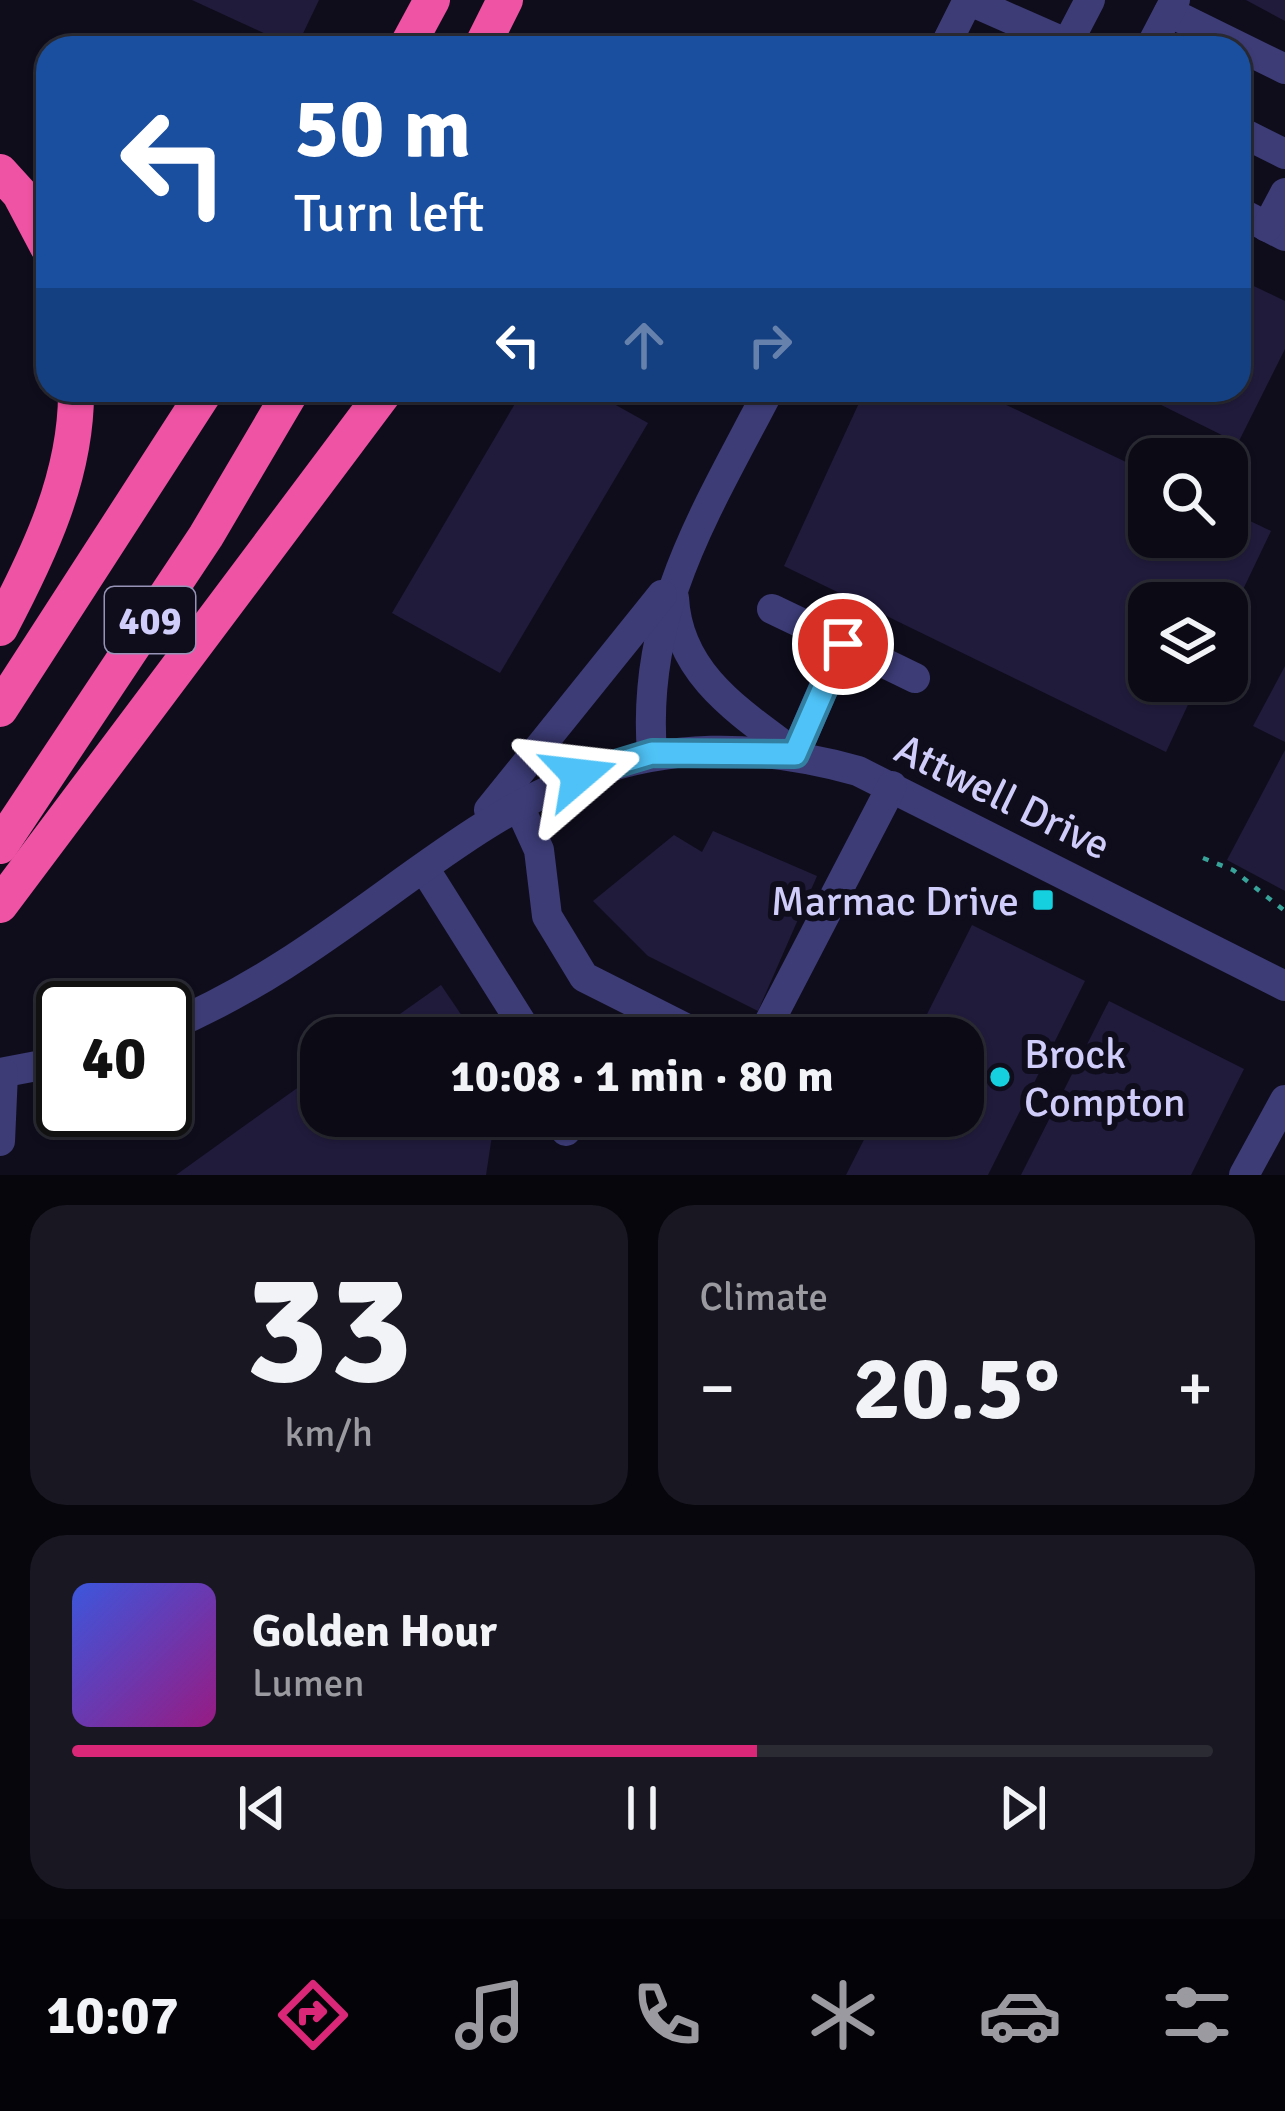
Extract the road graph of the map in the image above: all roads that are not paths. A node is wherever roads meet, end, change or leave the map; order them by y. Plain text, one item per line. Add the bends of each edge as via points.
1 (432, 0) edge
2 (505, 0) edge
3 (968, 0) edge
4 (1090, 0) edge
5 (1172, 6) edge
6 (412, 36) edge
7 (487, 36) edge
8 (950, 36) edge
9 (1048, 36) edge
10 (1074, 36) edge
11 (1156, 36) edge
12 (1226, 36) edge
13 (1251, 50) edge
14 (1285, 69) edge
15 (1251, 136) edge
16 (1285, 154) edge
17 (0, 172) edge
18 (1285, 193) edge
19 (36, 224) edge
20 (1276, 231) edge
21 (76, 402) edge
22 (198, 402) edge
23 (285, 402) edge
24 (377, 402) edge
25 (763, 402) edge
26 (673, 580) junction
27 (772, 609) dead end
28 (0, 628) edge
29 (843, 644) junction
30 (916, 678) dead end
31 (0, 709) edge
32 (652, 753) junction
33 (795, 754) junction
34 (892, 786) junction
35 (518, 804) junction
36 (460, 843) junction
37 (0, 846) edge
38 (424, 868) junction
39 (0, 905) edge
40 (1285, 986) edge
41 (192, 1013) edge
42 (518, 1017) edge
43 (663, 1017) edge
44 (772, 1017) edge
45 (36, 1066) edge
46 (2, 1073) edge
47 (1285, 1100) edge
48 (0, 1142) edge
49 (1244, 1175) edge

1 - 6 highway
2 - 7 highway
3 - 8 street
3 - 9 street
4 - 10 street
5 - 11 street
5 - 12 street
13 - 14 street
15 - 16 street
17 - 19 highway
18 - 20 street
21 - 28 highway via 61,492
22 - 31 highway, 409
23 - 37 highway, 409
24 - 39 highway
25 - 26 street
26 - 32 street via 650,680
26 - 33 street via 675,627 697,669
26 - 36 street
27 - 29 street
29 - 30 street
29 - 33 street
32 - 33 street, Attwell Drive
32 - 35 street, Attwell Drive
33 - 34 street, Attwell Drive
34 - 40 street, Attwell Drive
34 - 44 street
35 - 36 street, Attwell Drive
35 - 43 street via 538,850 547,916 584,977
36 - 38 street, Attwell Drive
38 - 41 street, Attwell Drive
38 - 42 street
45 - 46 street
46 - 48 street
47 - 49 street

